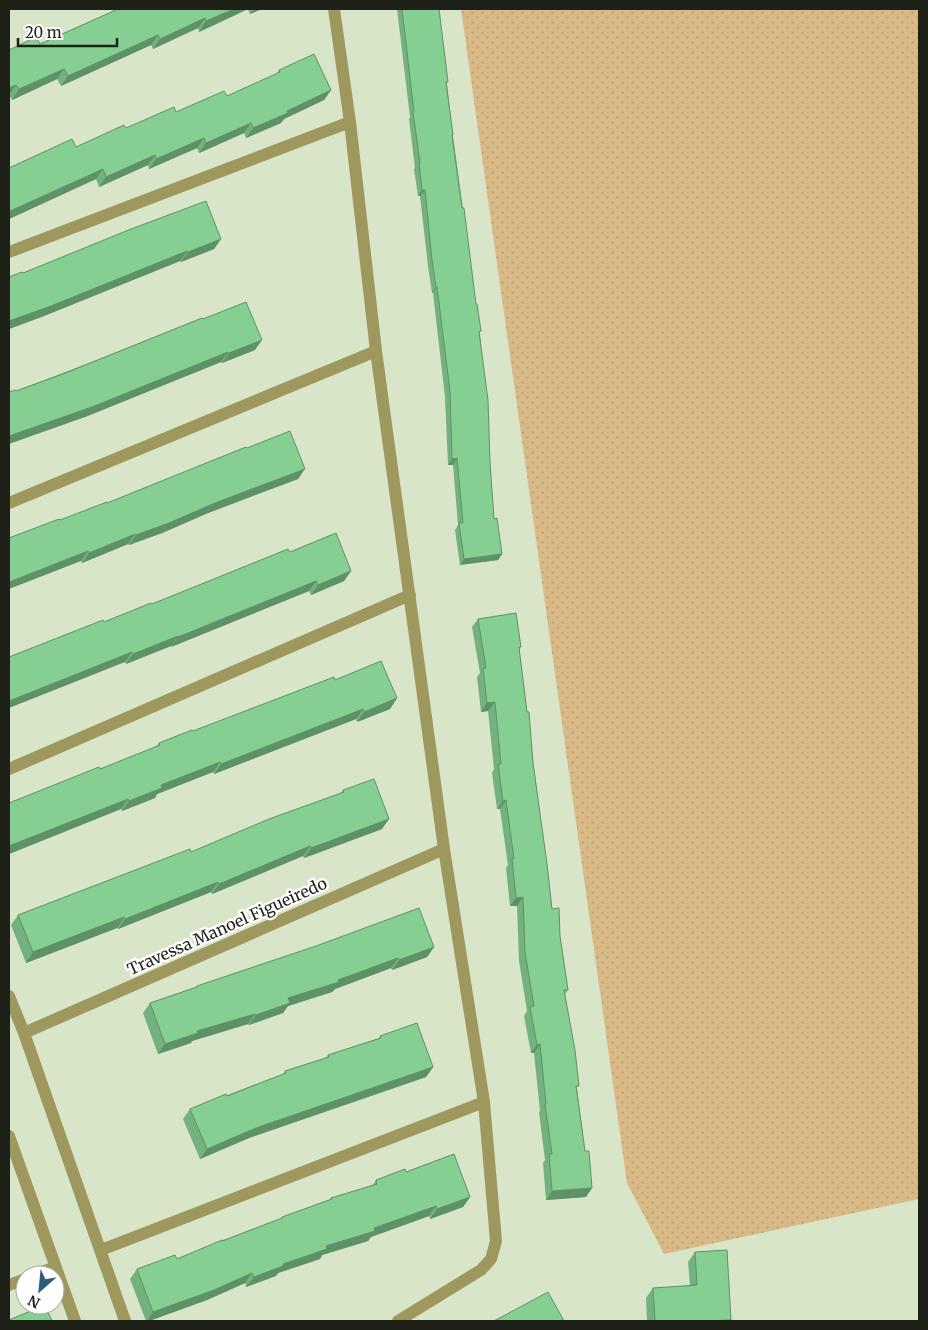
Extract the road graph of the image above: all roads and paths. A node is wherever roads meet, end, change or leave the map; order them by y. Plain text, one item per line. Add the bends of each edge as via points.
1 (334, 9) edge
2 (350, 122) junction
3 (9, 252) edge
4 (376, 351) junction
5 (9, 503) edge
6 (410, 595) junction
7 (9, 769) edge
8 (444, 849) junction
9 (9, 996) edge
10 (24, 1033) junction
11 (484, 1102) junction
12 (9, 1136) edge
13 (101, 1250) junction
14 (54, 1265) edge
15 (65, 1294) edge
16 (75, 1321) edge
17 (125, 1321) edge
18 (398, 1321) edge

1 - 2 street
2 - 3 street
2 - 4 street
4 - 5 street
4 - 6 street
6 - 7 street
6 - 8 street
8 - 10 street, Travessa Manoel Figueiredo
8 - 11 street
9 - 10 street
10 - 13 street
11 - 13 street
11 - 18 street via 496,1241 491,1258 481,1270
12 - 14 street
13 - 17 street
15 - 16 street

